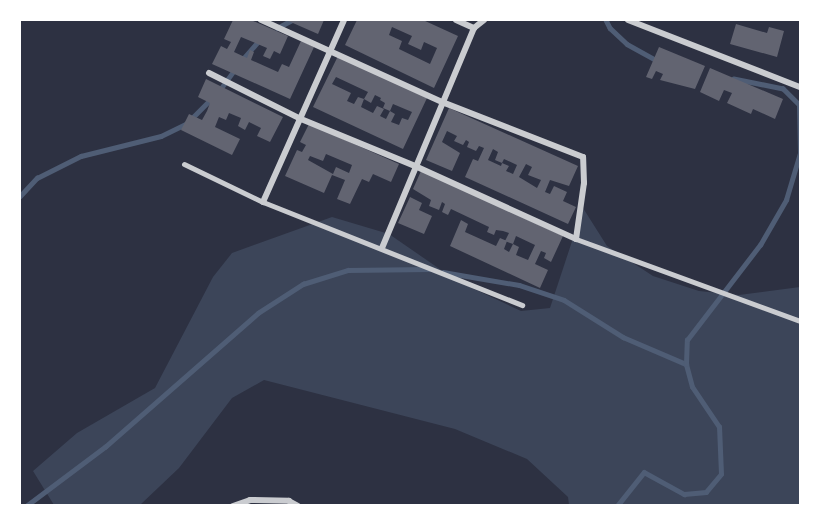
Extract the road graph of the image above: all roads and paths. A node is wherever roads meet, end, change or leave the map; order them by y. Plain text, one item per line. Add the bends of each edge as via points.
1 (261, 20) edge
2 (344, 20) edge
3 (456, 20) edge
4 (484, 20) edge
5 (628, 20) edge
6 (474, 28) junction
7 (330, 51) junction
8 (209, 73) dead end
9 (801, 87) edge
10 (442, 102) junction
11 (301, 119) junction
12 (184, 164) dead end
13 (415, 166) junction
14 (263, 202) junction
15 (576, 239) junction
16 (382, 248) junction
17 (522, 305) dead end
18 (801, 321) edge
19 (233, 506) edge
20 (298, 506) edge

1 - 7 street
2 - 7 street
3 - 6 street
4 - 6 street
5 - 9 street
6 - 10 street
7 - 10 street
7 - 11 street
8 - 11 street
10 - 13 street
10 - 15 street via 583,158 584,183
11 - 13 street
11 - 14 street
12 - 14 street
13 - 15 street
13 - 16 street
14 - 16 street
15 - 18 street
16 - 17 street
19 - 20 street via 250,500 289,501

